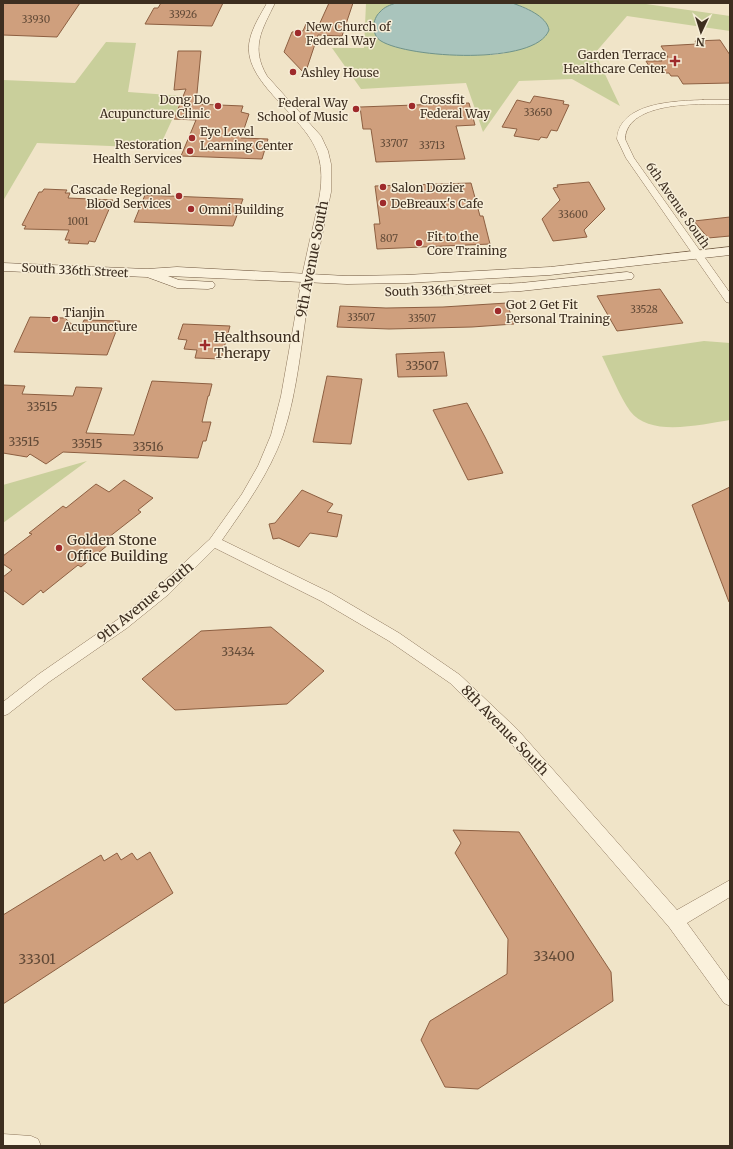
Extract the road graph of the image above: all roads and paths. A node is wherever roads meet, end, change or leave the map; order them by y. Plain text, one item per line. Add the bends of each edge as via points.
1 (271, 3) edge
2 (730, 102) edge
3 (730, 251) edge
4 (703, 261) junction
5 (730, 264) edge
6 (3, 267) edge
7 (307, 283) junction
8 (730, 300) edge
9 (214, 542) junction
10 (3, 710) edge
11 (730, 888) edge
12 (675, 921) junction
13 (730, 997) edge
14 (3, 1144) edge
15 (31, 1146) edge

1 - 7 street, 9th Avenue South via 253,42 256,66 317,138 323,149 327,167 327,187
2 - 4 street, 6th Avenue South via 668,104 643,111 628,120 620,136 630,158
3 - 4 main road, South 336th Street
4 - 5 main road, South 336th Street
4 - 7 main road, South 336th Street via 573,283 521,287 425,291
4 - 8 street, 6th Avenue South
6 - 7 main road, South 336th Street via 147,273 177,284
7 - 9 street, 9th Avenue South via 287,396 277,435 264,466 246,497
9 - 10 street, 9th Avenue South via 164,590 122,624
9 - 12 street, 8th Avenue South via 326,597 394,637 455,679 513,734
11 - 12 street
12 - 13 street, 8th Avenue South
14 - 15 street

